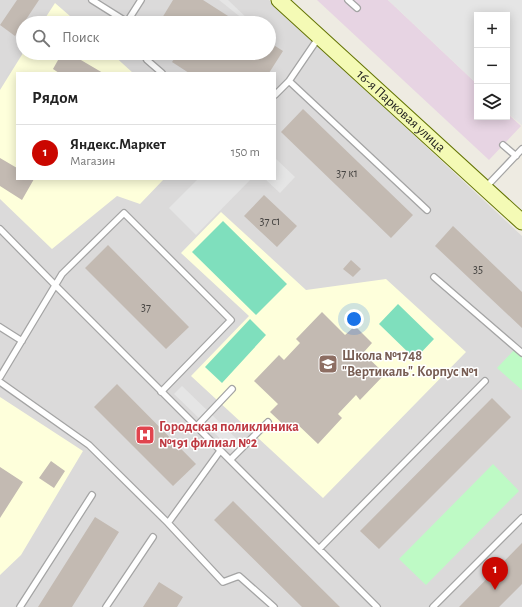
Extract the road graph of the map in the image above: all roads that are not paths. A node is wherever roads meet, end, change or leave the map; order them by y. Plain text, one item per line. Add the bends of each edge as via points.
1 (92, 0) edge
2 (141, 0) edge
3 (279, 0) edge
4 (348, 0) edge
5 (357, 8) dead end
6 (117, 16) edge
7 (131, 16) edge
8 (319, 36) junction
9 (147, 60) edge
10 (161, 72) edge
11 (289, 81) junction
12 (276, 94) edge
13 (503, 145) dead end
14 (522, 150) edge
15 (516, 156) junction
16 (485, 189) junction
17 (427, 210) dead end
18 (522, 222) edge
19 (0, 229) edge
20 (434, 277) dead end
21 (56, 286) junction
22 (0, 327) edge
23 (22, 341) junction
24 (522, 353) edge
25 (0, 377) edge
26 (485, 381) dead end
27 (0, 382) edge
28 (232, 389) dead end
29 (161, 392) junction
30 (268, 422) dead end
31 (196, 427) junction
32 (220, 451) junction
33 (230, 460) junction
34 (92, 495) dead end
35 (522, 518) edge
36 (168, 523) junction
37 (153, 537) dead end
38 (319, 549) junction
39 (20, 607) edge
40 (106, 607) edge
41 (274, 607) edge
42 (377, 607) edge
43 (433, 607) edge

1 - 6 lane
2 - 7 lane
3 - 8 main road, 16-я Парковая улица
4 - 5 lane
8 - 11 lane
8 - 16 main road, 16-я Парковая улица
9 - 10 lane
11 - 12 lane
11 - 17 lane
13 - 15 lane
14 - 15 lane
15 - 16 lane
16 - 18 main road, 16-я Парковая улица
19 - 21 lane
20 - 24 lane
21 - 23 lane
21 - 29 lane
21 - 29 lane via 62,274 124,213 231,320
22 - 23 lane
23 - 25 lane
26 - 38 lane
27 - 36 lane via 89,445 114,466
28 - 31 lane
29 - 31 lane
30 - 33 lane
31 - 32 lane
32 - 33 lane
32 - 36 lane
33 - 38 lane
34 - 39 lane
35 - 43 lane
36 - 41 lane via 223,582 239,576
37 - 40 lane
38 - 42 lane

